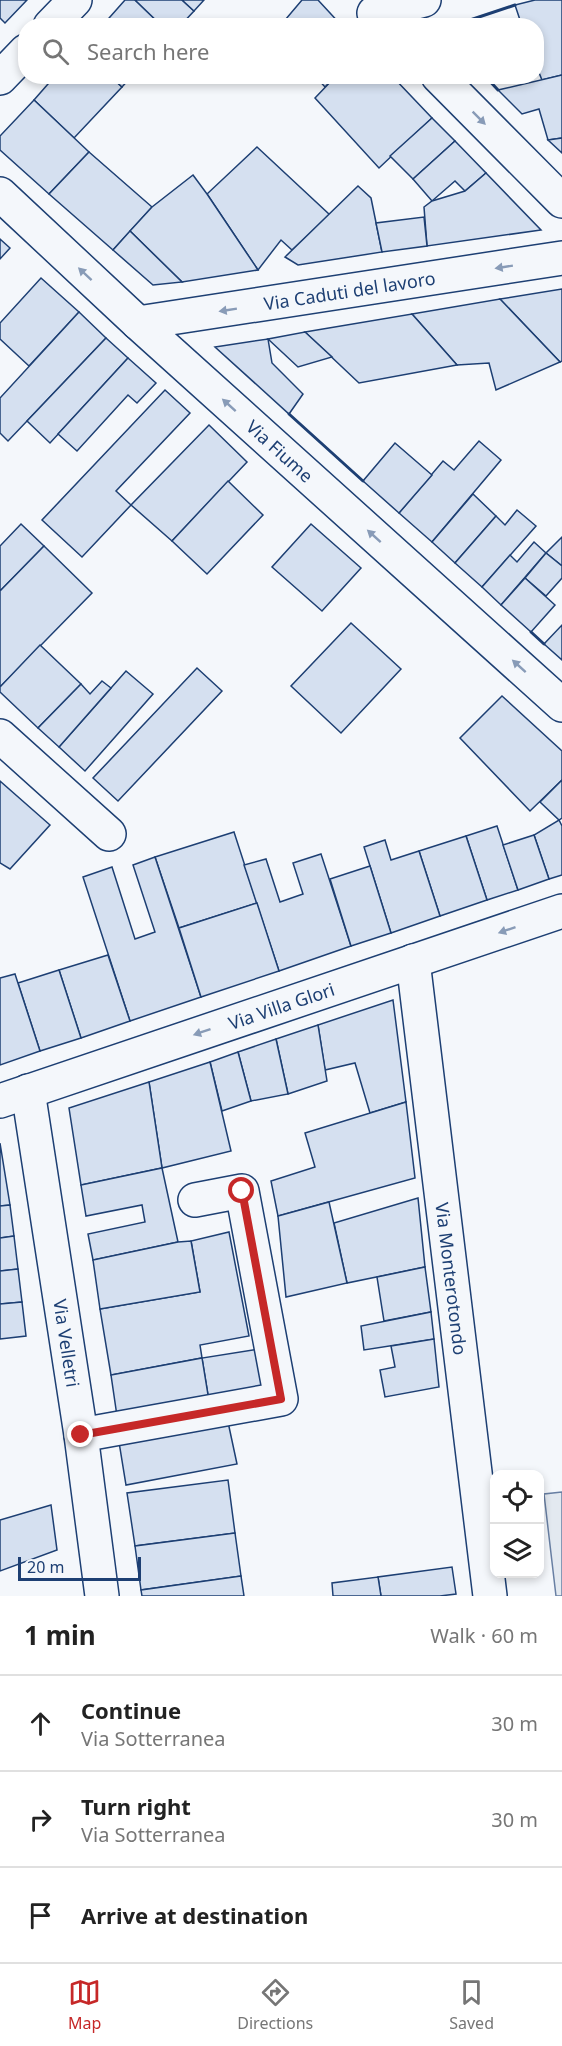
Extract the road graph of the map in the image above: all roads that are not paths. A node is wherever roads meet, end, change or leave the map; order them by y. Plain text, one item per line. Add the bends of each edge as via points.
1 (75, 0) edge
2 (424, 0) edge
3 (374, 13) edge
4 (58, 18) edge
5 (18, 59) edge
6 (0, 78) edge
7 (446, 84) edge
8 (0, 195) edge
9 (562, 201) edge
10 (562, 258) edge
11 (138, 323) junction
12 (562, 705) edge
13 (0, 736) edge
14 (109, 834) dead end
15 (562, 911) edge
16 (413, 961) junction
17 (14, 1096) edge
18 (195, 1200) dead end
19 (81, 1435) junction
20 (102, 1596) edge
21 (490, 1596) edge

1 - 4 street
2 - 3 street
5 - 6 street
7 -> 9 street
11 -> 8 street, Via Fiume
10 -> 11 street, Via Caduti del lavoro
12 -> 11 street, Via Fiume
13 - 14 street
15 -> 16 street, Via Villa Glori
16 -> 17 street, Via Villa Glori
16 - 21 street, Via Monterotondo
17 - 19 street, Via Velletri
18 - 19 street via 242,1191 281,1399
19 - 20 street, Via Velletri

